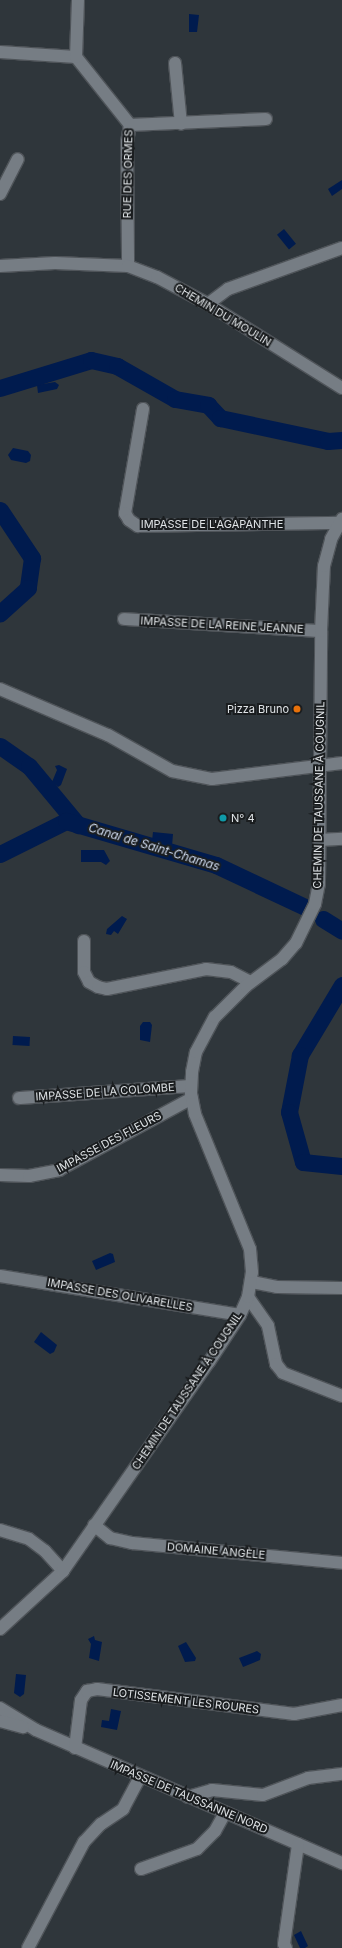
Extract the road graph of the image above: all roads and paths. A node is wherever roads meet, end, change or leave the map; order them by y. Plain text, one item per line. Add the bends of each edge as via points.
1 (78, 0) edge
2 (0, 52) edge
3 (76, 57) junction
4 (175, 63) dead end
5 (266, 120) dead end
6 (181, 124) junction
7 (130, 125) junction
8 (18, 159) dead end
9 (0, 194) edge
10 (342, 248) edge
11 (0, 260) edge
12 (55, 263) junction
13 (0, 266) edge
14 (128, 266) junction
15 (208, 304) junction
16 (342, 388) edge
17 (143, 409) dead end
18 (340, 521) edge
19 (124, 619) dead end
20 (321, 631) junction
21 (0, 689) edge
22 (342, 763) edge
23 (322, 764) junction
24 (342, 839) edge
25 (320, 840) junction
26 (84, 941) dead end
27 (251, 982) junction
28 (191, 1092) junction
29 (19, 1098) dead end
30 (0, 1175) edge
31 (0, 1276) edge
32 (252, 1282) junction
33 (342, 1288) edge
34 (248, 1297) junction
35 (240, 1315) junction
36 (342, 1396) edge
37 (94, 1525) junction
38 (0, 1530) edge
39 (342, 1562) edge
40 (63, 1571) junction
41 (0, 1629) edge
42 (342, 1705) edge
43 (0, 1708) edge
44 (0, 1721) edge
45 (36, 1730) junction
46 (75, 1748) junction
47 (342, 1774) edge
48 (140, 1777) junction
49 (188, 1797) junction
50 (226, 1813) junction
51 (298, 1844) junction
52 (342, 1863) edge
53 (141, 1869) dead end
54 (28, 1948) edge
55 (286, 1948) edge

1 - 3 street
2 - 3 street
3 - 7 street, RUE DES ORMES
4 - 6 street
5 - 6 street
6 - 7 street
7 - 14 street, RUE DES ORMES via 127,142
8 - 9 street
10 - 15 street via 228,289
11 - 12 street
12 - 13 street, CHEMIN DU MOULIN
12 - 14 street, CHEMIN DU MOULIN
14 - 15 street, CHEMIN DU MOULIN via 156,277
15 - 16 street, CHEMIN DU MOULIN
17 - 18 street, IMPASSE DE L'AGAPANTHE via 125,513 128,520 138,526
18 - 20 street, CHEMIN DE TAUSSANE À COUGNIL via 324,566
19 - 20 street, IMPASSE DE LA REINE JEANNE
20 - 23 street, CHEMIN DE TAUSSANE À COUGNIL
21 - 23 street via 108,735 172,771 212,779
22 - 23 street
23 - 25 street, CHEMIN DE TAUSSANE À COUGNIL
24 - 25 street
25 - 27 street, CHEMIN DE TAUSSANE À COUGNIL via 319,884 307,924 296,943 282,959
26 - 27 street via 84,972 89,982 98,987 107,989 206,969 231,972
27 - 28 street, CHEMIN DE TAUSSANE À COUGNIL via 215,1017 203,1034 196,1052
28 - 29 street, IMPASSE DE LA COLOMBE
28 - 30 street, IMPASSE DES FLEURS via 59,1170 28,1176
28 - 32 street, CHEMIN DE TAUSSANE À COUGNIL via 195,1114 243,1228 250,1250
31 - 35 street, IMPASSE DES OLIVARELLES
32 - 33 street via 277,1287
32 - 34 street, CHEMIN DE TAUSSANE À COUGNIL
34 - 35 street, CHEMIN DE TAUSSANE À COUGNIL
34 - 36 street via 268,1326 276,1364 283,1373
35 - 37 street, CHEMIN DE TAUSSANE À COUGNIL
37 - 39 street, DOMAINE ANGÈLE via 110,1538 132,1544
37 - 40 street, CHEMIN DE TAUSSANE À COUGNIL
38 - 40 street via 29,1539 45,1551
40 - 41 street, CHEMIN DE TAUSSANE À COUGNIL
42 - 46 street, LOTISSEMENT LES ROURES via 294,1714 97,1689 87,1691 82,1700
43 - 45 street, IMPASSE DE TAUSSANNE NORD
44 - 45 street, IMPASSE DE TAUSSANNE NORD
45 - 46 street, IMPASSE DE TAUSSANNE NORD
46 - 48 street, IMPASSE DE TAUSSANNE NORD
47 - 49 street via 308,1778 263,1795 212,1790
48 - 49 street, IMPASSE DE TAUSSANNE NORD
48 - 54 street via 123,1809 101,1824 84,1842
49 - 50 street, IMPASSE DE TAUSSANNE NORD
50 - 51 street, IMPASSE DE TAUSSANNE NORD
50 - 53 street via 215,1831 197,1849
51 - 52 street, IMPASSE DE TAUSSANNE NORD
51 - 55 street via 284,1944

